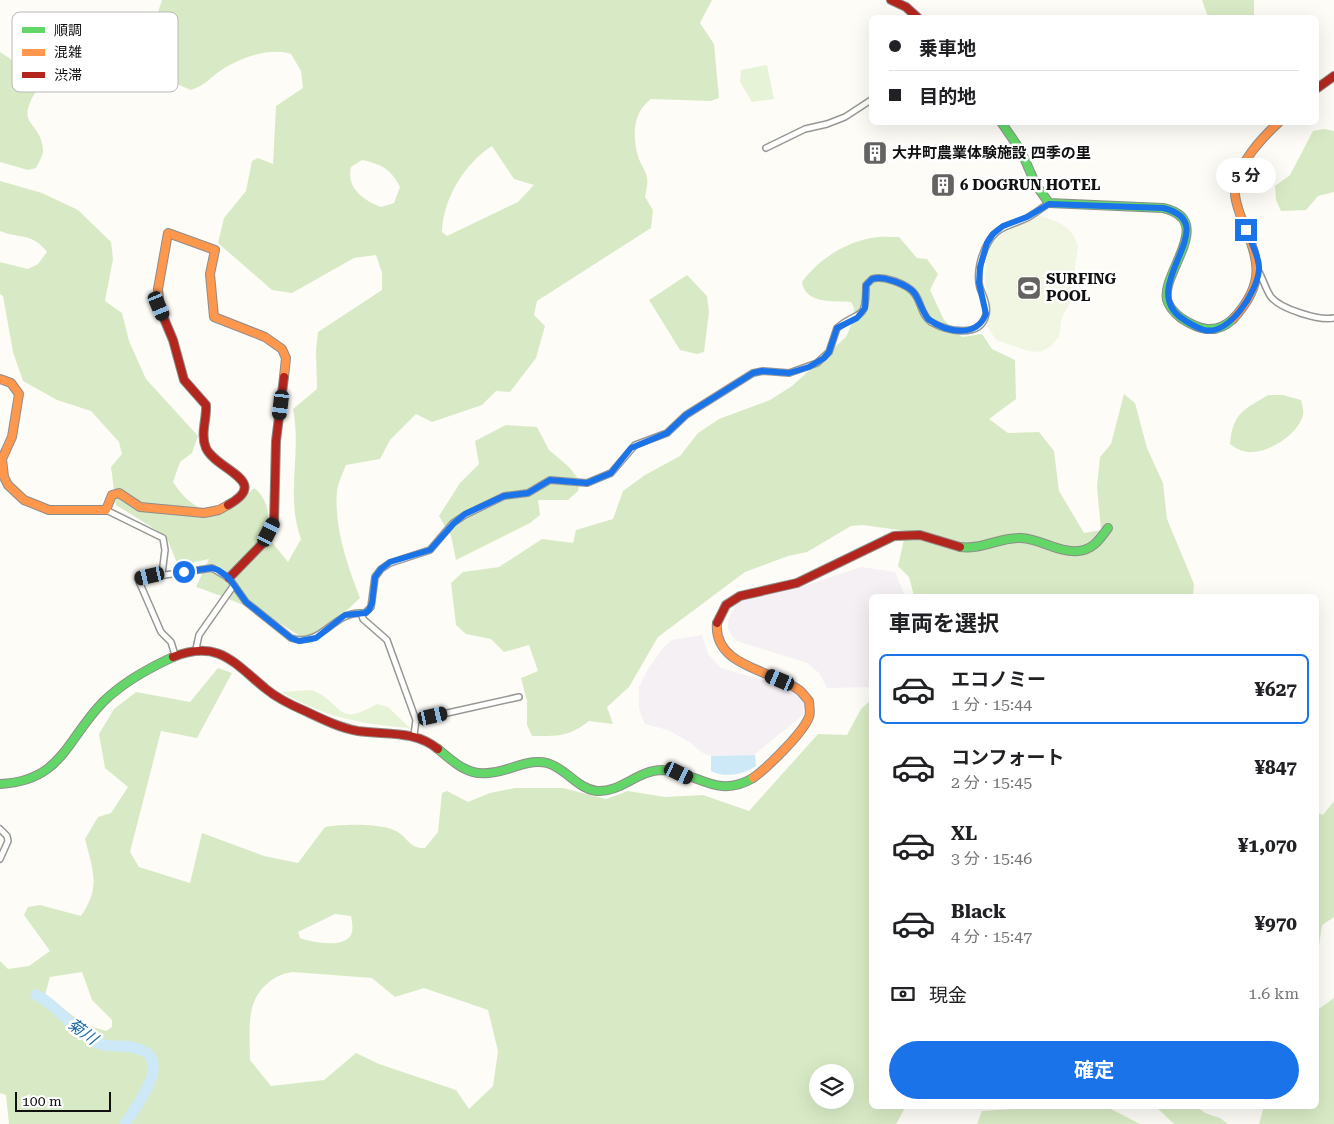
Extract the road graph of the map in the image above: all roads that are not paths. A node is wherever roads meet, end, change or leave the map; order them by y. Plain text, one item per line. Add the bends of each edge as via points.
1 (891, 0) edge
2 (915, 15) edge
3 (1334, 76) edge
4 (1319, 87) edge
5 (869, 101) edge
6 (1003, 125) edge
7 (1277, 125) edge
8 (766, 148) dead end
9 (1049, 204) junction
10 (1259, 272) junction
11 (1333, 320) edge
12 (0, 378) edge
13 (106, 510) junction
14 (1108, 528) dead end
15 (162, 574) junction
16 (229, 578) junction
17 (234, 585) junction
18 (361, 613) junction
19 (196, 649) junction
20 (175, 655) junction
21 (519, 697) dead end
22 (416, 720) junction
23 (414, 735) junction
24 (0, 784) edge
25 (0, 829) edge
26 (0, 859) edge

1 - 2 street
3 - 4 street
5 - 8 street via 845,117 805,129
6 - 9 street
7 - 10 street via 1248,160 1235,187 1236,202
9 - 10 street via 1163,208 1176,212 1185,226 1185,243 1168,284 1167,297 1173,311 1201,329 1212,330 1231,322 1248,297
9 - 18 street via 1003,226 987,243 979,278 986,314 975,329 958,331 935,324 928,319 912,290 884,278 872,279 866,285 867,304 863,312 837,328 829,352 817,363 789,373 753,373 686,415 667,433 635,445 615,470 596,480 576,483 550,480 528,493 504,496 481,506 460,518 430,550 390,562 381,569 375,577 371,607
10 - 11 street via 1271,297 1282,307
12 - 13 street via 11,383 19,394 12,438 2,459 8,485 24,500 49,510
13 - 15 street via 163,538
13 - 16 street via 112,496 118,493 140,507 204,513 219,510 237,500 245,486 206,450 203,432 206,405 184,380 159,306 158,289 168,233 215,250 210,270 214,317 273,341 283,348 286,358 276,441 274,522 264,542
14 - 23 street via 1097,543 1080,551 1058,549 1037,540 1021,538 969,548 920,534 899,534 794,583 735,598 722,609 717,621 721,648 735,660 800,690 809,702 810,713 804,728 759,774 737,785 713,786 671,770 662,770 643,773 604,791 594,791 555,766 533,762 524,762 494,774 473,774 455,766 436,747
15 - 16 street via 212,568
15 - 20 street via 138,579 161,632 171,642
16 - 17 street
17 - 18 street via 246,602 299,641 316,638 345,615
17 - 19 street via 199,635
18 - 22 street via 363,619 387,640
19 - 20 street
19 - 23 street via 226,655 279,698 341,727
20 - 24 street via 110,696 48,771 26,782
21 - 22 street
22 - 23 street
25 - 26 street via 8,841

